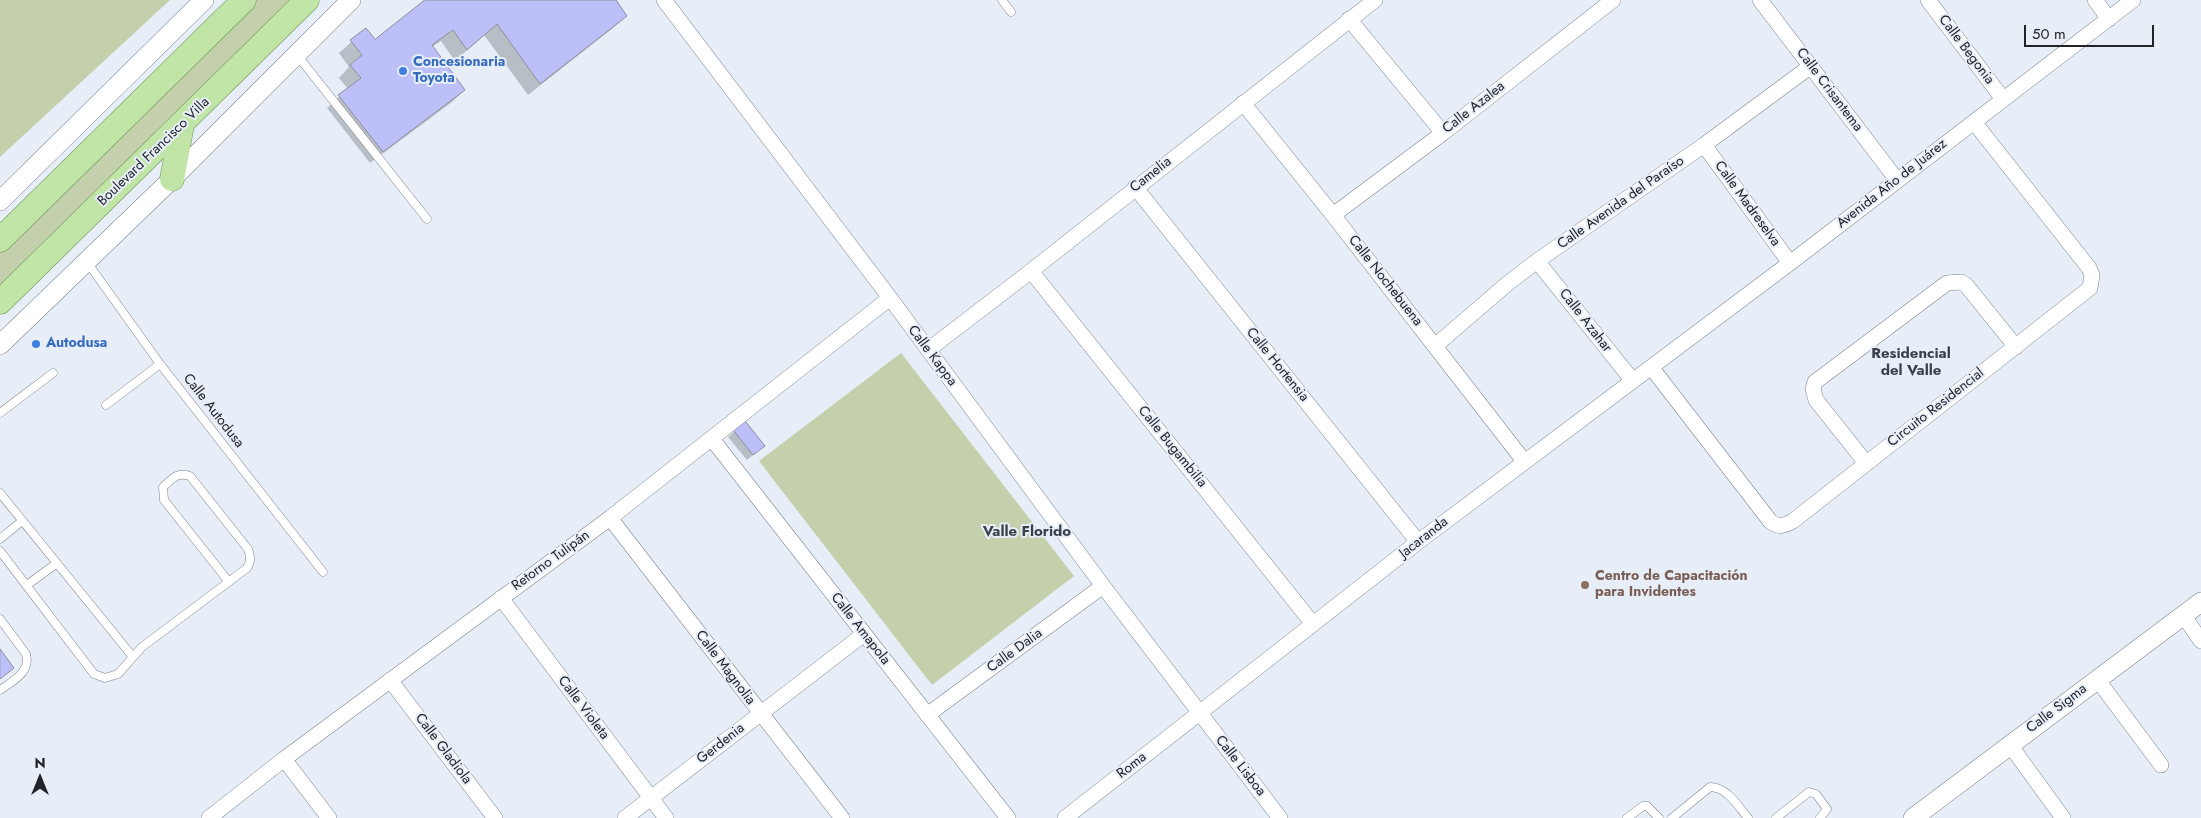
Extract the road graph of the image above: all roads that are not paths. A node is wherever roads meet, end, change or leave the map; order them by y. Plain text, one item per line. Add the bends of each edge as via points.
1 (204, 0) edge
2 (244, 0) edge
3 (307, 0) edge
4 (352, 0) edge
5 (664, 0) edge
6 (1002, 0) edge
7 (1375, 0) edge
8 (1612, 0) edge
9 (1760, 0) edge
10 (1928, 0) edge
11 (2095, 0) edge
12 (2133, 0) edge
13 (1593, 6) edge
14 (1011, 12) dead end
15 (2109, 18) junction
16 (1349, 19) junction
17 (297, 55) junction
18 (1811, 66) junction
19 (2003, 99) junction
20 (1243, 103) junction
21 (1974, 122) junction
22 (182, 125) junction
23 (1443, 133) junction
24 (1704, 146) junction
25 (172, 179) junction
26 (1897, 180) junction
27 (1135, 187) junction
28 (0, 201) edge
29 (1333, 215) junction
30 (427, 219) dead end
31 (0, 240) edge
32 (86, 261) junction
33 (1537, 261) junction
34 (1790, 263) junction
35 (1031, 271) junction
36 (890, 298) junction
37 (0, 302) edge
38 (0, 345) edge
39 (1435, 346) junction
40 (2016, 347) junction
41 (928, 350) junction
42 (160, 364) junction
43 (1651, 367) junction
44 (53, 372) dead end
45 (1633, 381) junction
46 (106, 405) dead end
47 (0, 413) edge
48 (712, 439) junction
49 (1524, 461) junction
50 (1866, 463) junction
51 (0, 493) edge
52 (610, 518) junction
53 (22, 521) junction
54 (0, 538) edge
55 (1418, 542) junction
56 (0, 552) edge
57 (57, 563) junction
58 (323, 572) dead end
59 (229, 582) junction
60 (27, 586) junction
61 (1102, 586) junction
62 (500, 598) junction
63 (2201, 602) edge
64 (2183, 615) junction
65 (0, 619) edge
66 (1312, 624) junction
67 (864, 634) junction
68 (2201, 641) edge
69 (133, 657) junction
70 (2097, 679) junction
71 (390, 680) junction
72 (0, 690) edge
73 (1199, 713) junction
74 (760, 714) junction
75 (927, 715) junction
76 (2010, 745) junction
77 (284, 759) junction
78 (2161, 766) dead end
79 (651, 798) junction
80 (1920, 816) edge
81 (209, 818) edge
82 (329, 818) edge
83 (496, 818) edge
84 (625, 818) edge
85 (666, 818) edge
86 (842, 818) edge
87 (1008, 818) edge
88 (1065, 818) edge
89 (1280, 818) edge
90 (1627, 818) edge
91 (1660, 818) edge
92 (1672, 818) edge
93 (1748, 818) edge
94 (1776, 818) edge
95 (1820, 818) edge
96 (2063, 818) edge

1 - 28 street
2 - 31 main road
3 - 22 main road, Boulevard Francisco Villa
4 - 17 street
5 - 36 street, Calle Kappa
6 - 14 lane
7 - 16 street, Camelia
8 - 13 street, Calle Azalea
9 - 18 street, Calle Crisantema
10 - 19 street, Calle Begonia
11 - 15 street
12 - 15 street, Avenida Año de Juárez
13 - 23 street, Calle Azalea
15 - 19 street, Avenida Año de Juárez
16 - 20 street, Camelia
16 - 23 street
17 - 25 street
17 - 30 lane
18 - 24 street, Calle Avenida del Paraíso
18 - 26 street, Calle Crisantema
19 - 21 street, Avenida Año de Juárez
20 - 27 street, Camelia
20 - 29 street, Calle Nochebuena
21 - 26 street, Avenida Año de Juárez
21 - 40 street, Circuito Residencial via 2092,275 2090,288
22 - 25 main road
22 - 37 main road, Boulevard Francisco Villa
23 - 29 street, Calle Azalea
24 - 33 street, Calle Avenida del Paraíso
24 - 34 street, Calle Madreselva
25 - 32 street
26 - 34 street, Avenida Año de Juárez
27 - 35 street, Camelia
27 - 55 street, Calle Hortensia
29 - 39 street, Calle Nochebuena
32 - 38 street
32 - 42 lane, Calle Autodusa
33 - 39 street, Calle Avenida del Paraíso
33 - 45 street, Calle Azahar
34 - 43 street, Avenida Año de Juárez
35 - 41 street, Camelia
35 - 66 street, Calle Bugambilia
36 - 41 street, Calle Kappa
36 - 48 street, Retorno Tulipán
39 - 49 street, Calle Nochebuena
40 - 50 street, Circuito Residencial
40 - 50 street via 1966,285 1947,282 1815,382 1816,400
41 - 61 street, Calle Kappa
42 - 46 lane
42 - 58 lane, Calle Autodusa
43 - 45 street, Jacaranda
43 - 50 street, Circuito Residencial via 1774,524 1786,526
44 - 47 lane
45 - 49 street, Jacaranda
48 - 52 street, Retorno Tulipán
48 - 67 street, Calle Amapola
49 - 55 street, Jacaranda
51 - 53 lane
52 - 62 street, Retorno Tulipán
52 - 74 street, Calle Magnolia
53 - 54 lane
53 - 57 lane
55 - 66 street, Jacaranda
56 - 60 lane
57 - 60 lane
57 - 69 lane
59 - 59 lane via 164,500 163,487 175,476 190,476 248,549 249,564
59 - 69 lane
60 - 69 lane via 94,674 112,677
61 - 73 street, Calle Kappa
61 - 75 street, Calle Dalia
62 - 71 street, Retorno Tulipán
62 - 79 street, Calle Violeta
63 - 64 street, Calle Sigma
64 - 68 street
64 - 70 street, Calle Sigma
65 - 72 lane via 28,660 20,675
66 - 73 street, Jacaranda
67 - 74 street, Gerdenia
67 - 75 street, Calle Amapola
70 - 76 street, Calle Sigma
70 - 78 street
71 - 77 street, Retorno Tulipán
71 - 83 street, Calle Gladiola
73 - 88 street, Roma
73 - 89 street, Calle Lisboa
74 - 79 street, Gerdenia
74 - 86 street, Calle Magnolia
75 - 87 street, Calle Amapola
76 - 80 street, Calle Sigma
76 - 96 street
77 - 81 street, Retorno Tulipán
77 - 82 street
79 - 84 street, Gerdenia
79 - 85 street, Calle Violeta
90 - 91 lane via 1647,806
92 - 93 lane via 1710,787 1717,787
94 - 95 lane via 1813,792 1827,809

